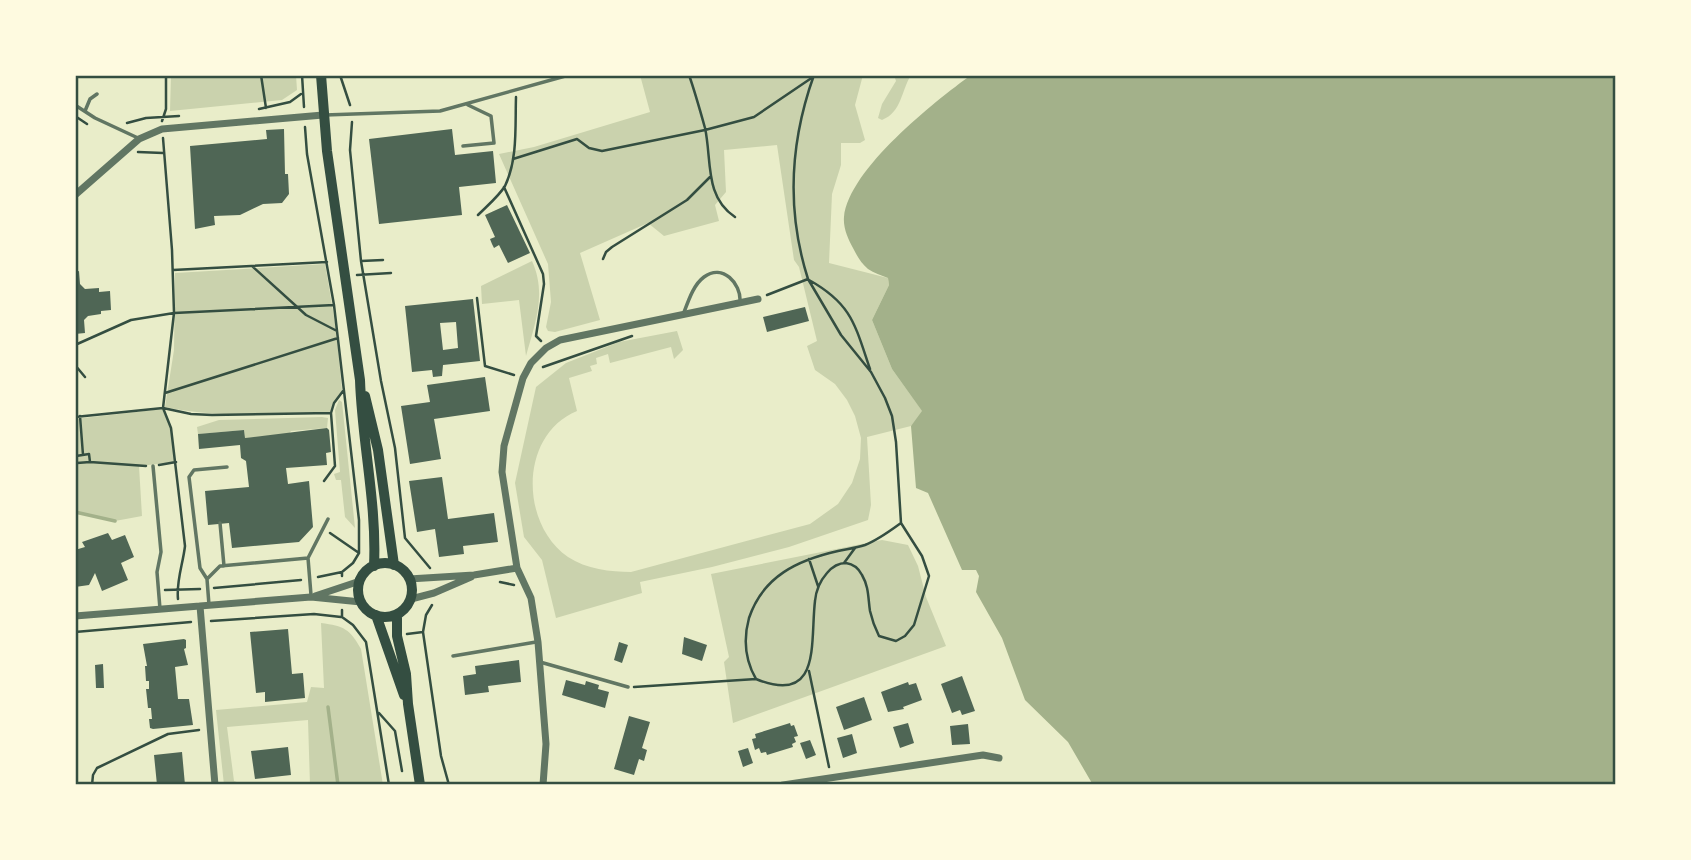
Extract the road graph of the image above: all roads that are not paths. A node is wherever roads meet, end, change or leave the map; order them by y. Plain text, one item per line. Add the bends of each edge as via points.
1 (321, 75) edge
2 (569, 75) edge
3 (97, 94) dead end
4 (467, 104) junction
5 (75, 105) edge
6 (85, 111) junction
7 (323, 115) junction
8 (139, 139) junction
9 (463, 146) dead end
10 (75, 184) edge
11 (84, 187) junction
12 (75, 194) edge
13 (758, 299) road end
14 (740, 304) junction
15 (682, 317) junction
16 (360, 380) junction
17 (153, 466) road end
18 (227, 467) dead end
19 (328, 519) dead end
20 (220, 523) dead end
21 (308, 558) junction
22 (394, 565) junction
23 (224, 566) junction
24 (374, 566) junction
25 (517, 568) junction
26 (474, 575) junction
27 (207, 579) junction
28 (410, 579) junction
29 (360, 581) junction
30 (311, 597) junction
31 (411, 599) junction
32 (361, 602) junction
33 (209, 605) junction
34 (200, 606) junction
35 (160, 609) junction
36 (397, 614) junction
37 (376, 615) junction
38 (75, 616) edge
39 (538, 642) junction
40 (453, 656) dead end
41 (540, 662) junction
42 (628, 687) road end
43 (408, 704) junction
44 (999, 758) dead end
45 (831, 781) edge
46 (215, 785) edge
47 (420, 785) edge
48 (543, 785) edge
49 (783, 785) edge

1 - 7 main road
2 - 4 lane
3 - 6 lane
4 - 7 lane via 440,111
4 - 9 lane via 491,116 494,143
5 - 6 lane
6 - 8 lane
7 - 8 street via 162,129
7 - 16 main road
8 - 11 street
10 - 11 lane
11 - 12 street
13 - 14 street
14 - 15 street
14 - 15 lane via 737,283 718,272 697,284
15 - 25 street via 560,340 531,363 504,446 502,472
16 - 22 main road via 378,450
16 - 24 main road
17 - 35 lane
18 - 27 lane via 194,470 189,477 200,568
19 - 21 lane
20 - 23 lane
21 - 23 lane
21 - 30 lane
22 - 24 main road
22 - 28 main road
23 - 27 lane
24 - 29 main road
25 - 26 street
25 - 39 street via 531,598
26 - 28 street
26 - 31 street
27 - 33 lane
28 - 31 main road
29 - 30 street
29 - 32 main road
30 - 32 street
30 - 33 street
31 - 36 main road
32 - 37 main road
33 - 34 street
34 - 35 street
34 - 46 street
35 - 38 street
36 - 37 main road
36 - 43 main road
37 - 43 main road
39 - 40 lane
39 - 41 street
41 - 42 lane
41 - 48 street via 546,744
43 - 47 main road
44 - 45 street via 983,755
45 - 49 street

